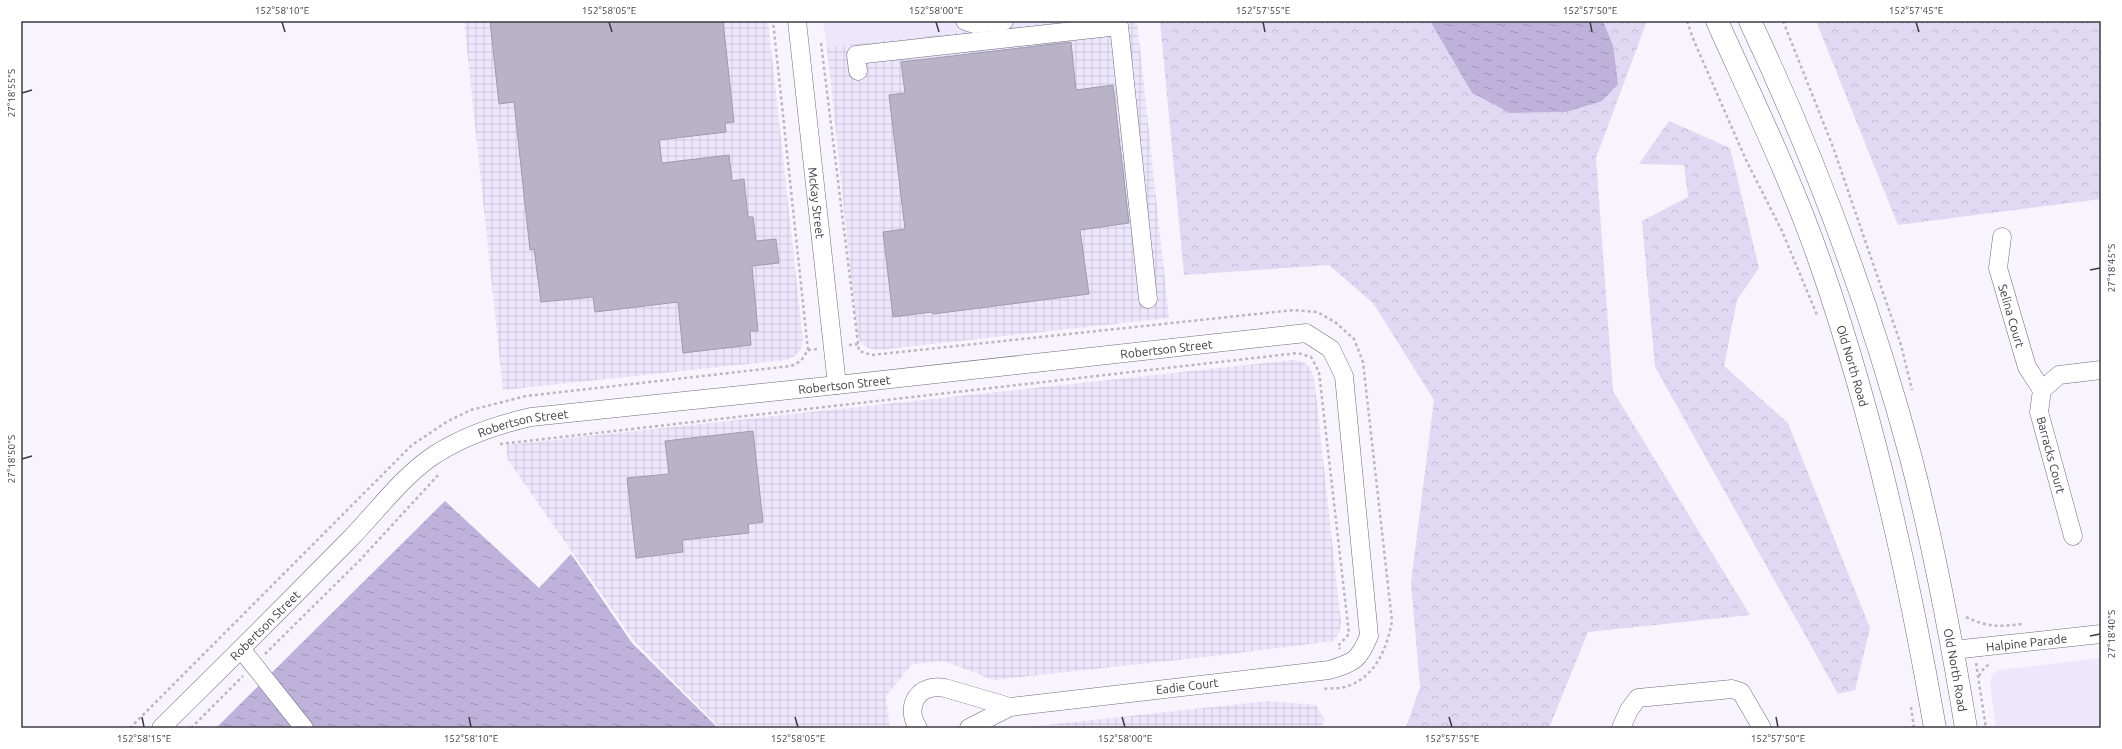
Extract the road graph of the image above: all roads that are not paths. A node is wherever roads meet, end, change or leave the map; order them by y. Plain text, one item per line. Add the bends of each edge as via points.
1 (797, 21) edge
2 (965, 21) edge
3 (1004, 21) edge
4 (1717, 21) edge
5 (1750, 21) edge
6 (858, 72) dead end
7 (2002, 237) dead end
8 (1148, 299) dead end
9 (2101, 370) edge
10 (837, 385) junction
11 (2042, 390) junction
12 (2074, 536) dead end
13 (2101, 634) edge
14 (241, 649) junction
15 (1953, 650) junction
16 (1360, 655) joint
17 (1010, 707) junction
18 (161, 728) edge
19 (304, 728) edge
20 (918, 728) edge
21 (969, 728) edge
22 (1621, 728) edge
23 (1762, 728) edge
24 (1935, 728) edge
25 (1966, 728) edge

1 - 10 street, McKay Street
2 - 3 street via 974,24
4 - 24 main road, Old North Road via 1791,187 1821,264 1868,418 1902,556
5 - 15 main road, Old North Road via 1822,189 1859,288 1888,379 1925,518
6 - 8 street via 856,55 1119,26
7 - 11 street, Selina Court via 1998,268 2027,367
9 - 11 street via 2059,375
10 - 14 street, Robertson Street via 531,417 504,423 476,434 447,447 418,467
10 - 16 street, Robertson Street via 1306,333 1331,349 1344,376 1369,636
11 - 12 street, Barracks Court via 2039,412
13 - 15 street, Halpine Parade
14 - 18 street, Robertson Street
14 - 19 street
15 - 25 main road, Old North Road
16 - 17 street, Eadie Court via 1351,663 1329,670
17 - 20 street, Eadie Court via 937,686 927,688 920,692 913,703 913,718
17 - 21 street, Eadie Court
22 - 23 street via 1638,698 1732,689 1741,692

